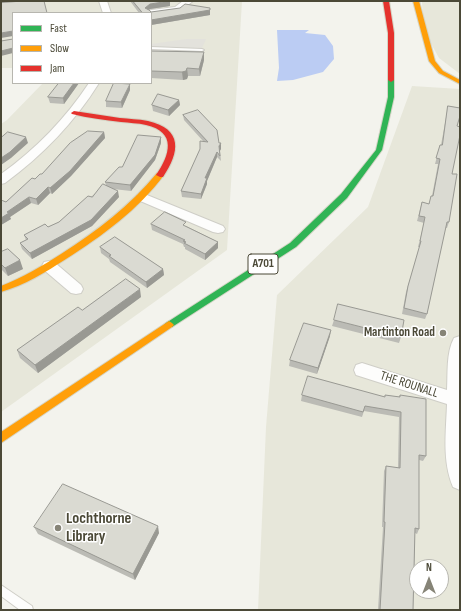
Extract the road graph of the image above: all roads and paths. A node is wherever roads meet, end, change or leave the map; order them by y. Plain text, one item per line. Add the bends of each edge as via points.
1 (103, 1) edge
2 (190, 1) edge
3 (386, 1) edge
4 (416, 1) edge
5 (106, 12) edge
6 (152, 14) edge
7 (152, 48) edge
8 (202, 50) edge
9 (460, 82) edge
10 (93, 84) edge
11 (74, 113) junction
12 (1, 180) edge
13 (142, 197) junction
14 (218, 229) dead end
15 (49, 266) junction
16 (1, 289) edge
17 (76, 289) dead end
18 (460, 342) edge
19 (362, 370) dead end
20 (456, 400) junction
21 (1, 438) edge
22 (460, 481) edge
23 (1, 590) edge
24 (28, 610) edge

1 - 5 street
2 - 6 street via 177,9
3 - 21 main road, A701 via 391,33 391,97 379,150 344,196 293,246 196,307
4 - 9 main road via 432,61 441,72
7 - 8 lane
10 - 11 street
11 - 12 street via 43,146
11 - 13 main road via 150,124 169,136 173,144 173,154 167,166
13 - 14 street
13 - 15 main road via 113,223
15 - 16 main road via 10,287
15 - 17 street
18 - 20 street via 456,363
19 - 20 street, THE ROUNALL
20 - 22 street via 454,452
23 - 24 lane

